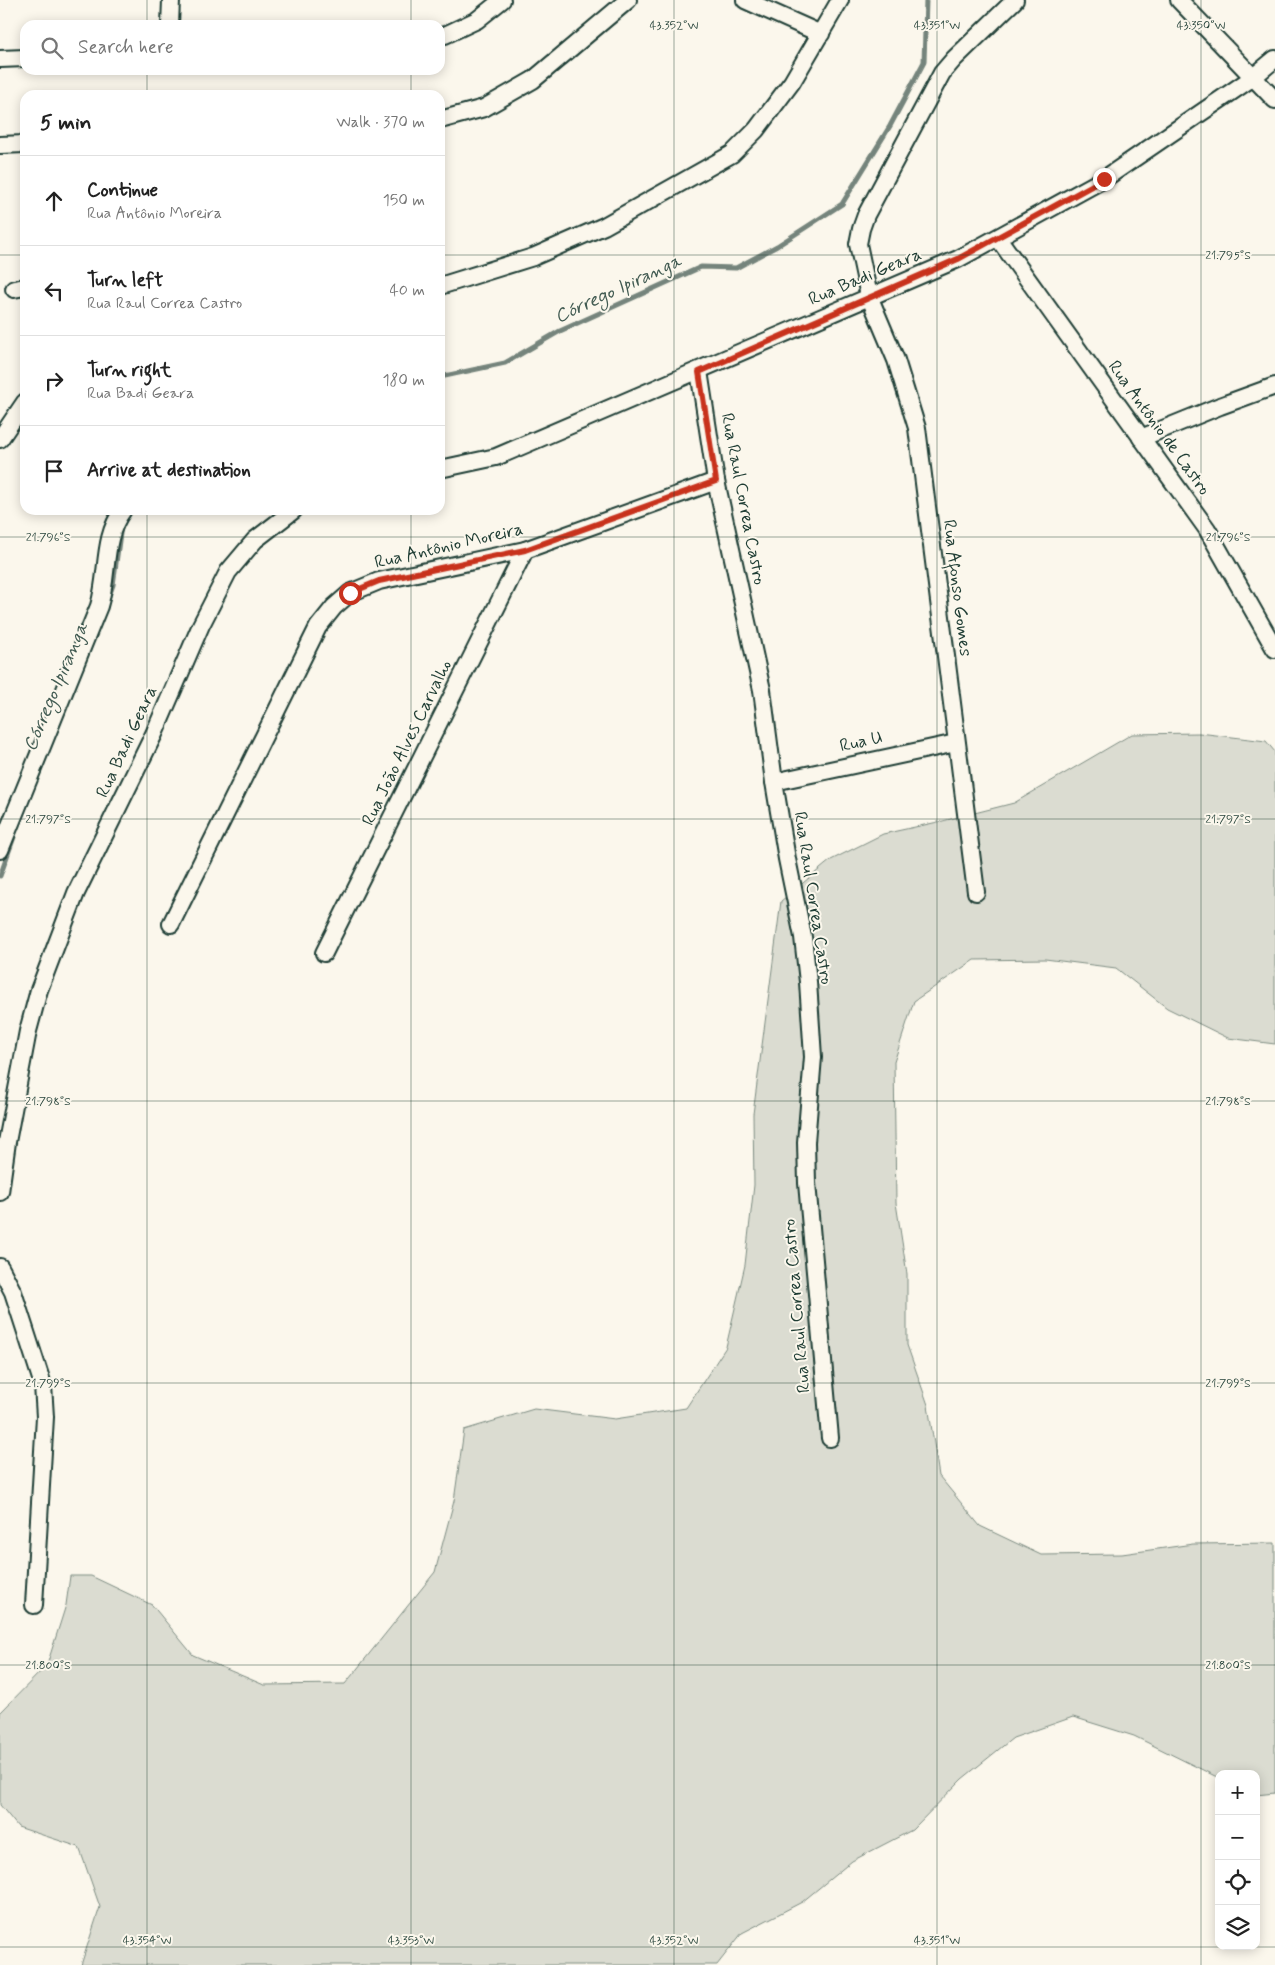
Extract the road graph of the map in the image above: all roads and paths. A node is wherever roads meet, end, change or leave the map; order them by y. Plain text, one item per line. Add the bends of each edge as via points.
1 (171, 0) edge
2 (502, 0) edge
3 (628, 0) edge
4 (745, 0) edge
5 (840, 0) edge
6 (1015, 0) edge
7 (1179, 0) edge
8 (170, 20) edge
9 (821, 34) junction
10 (445, 35) edge
11 (20, 58) edge
12 (0, 59) edge
13 (1275, 59) edge
14 (1252, 78) junction
15 (1275, 100) edge
16 (445, 119) edge
17 (0, 144) edge
18 (20, 144) edge
19 (998, 238) junction
20 (445, 284) edge
21 (869, 296) junction
22 (699, 372) junction
23 (1275, 386) edge
24 (20, 409) edge
25 (1141, 438) junction
26 (0, 439) edge
27 (445, 468) edge
28 (716, 481) junction
29 (120, 515) edge
30 (288, 515) edge
31 (525, 550) junction
32 (1275, 649) edge
33 (956, 743) junction
34 (774, 782) junction
35 (0, 850) edge
36 (976, 892) dead end
37 (171, 924) dead end
38 (324, 953) dead end
39 (0, 1192) edge
40 (0, 1267) edge
41 (830, 1438) dead end
42 (34, 1605) dead end

1 - 8 street
2 - 10 street via 478,20
3 - 16 street via 532,80 484,108
4 - 9 street
5 - 9 street
6 - 21 street, Rua Afonso Gomes via 942,73 866,215 858,244
7 - 14 street
9 - 20 street via 774,107 732,154 604,226 532,257
11 - 12 street
13 - 14 street, Rua Badi Geara
14 - 15 street
14 - 19 street, Rua Badi Geara via 1104,179
17 - 18 street
19 - 21 street, Rua Badi Geara via 958,259
19 - 25 street, Rua Antônio de Castro
21 - 22 street, Rua Badi Geara
21 - 33 street, Rua Afonso Gomes via 896,360 917,428
22 - 27 street, Rua Badi Geara via 496,457
22 - 28 street, Rua Raul Correa Castro
23 - 25 street
24 - 26 street
25 - 32 street, Rua Antônio de Castro via 1207,529
28 - 31 street, Rua Antônio Moreira
28 - 34 street, Rua Raul Correa Castro via 762,690
29 - 35 street via 111,533 105,588 99,606
30 - 39 street, Rua Badi Geara via 255,540 228,572 200,625 154,734 76,893 39,990 28,1031
31 - 37 street, Rua Antônio Moreira via 379,581 350,593 334,607 318,627
31 - 38 street, Rua João Alves Carvalho
33 - 34 street, Rua U
33 - 36 street, Rua Afonso Gomes
34 - 41 street, Rua Raul Correa Castro via 803,937 808,982 813,1057 806,1142 807,1183
40 - 42 street via 13,1292 45,1395

